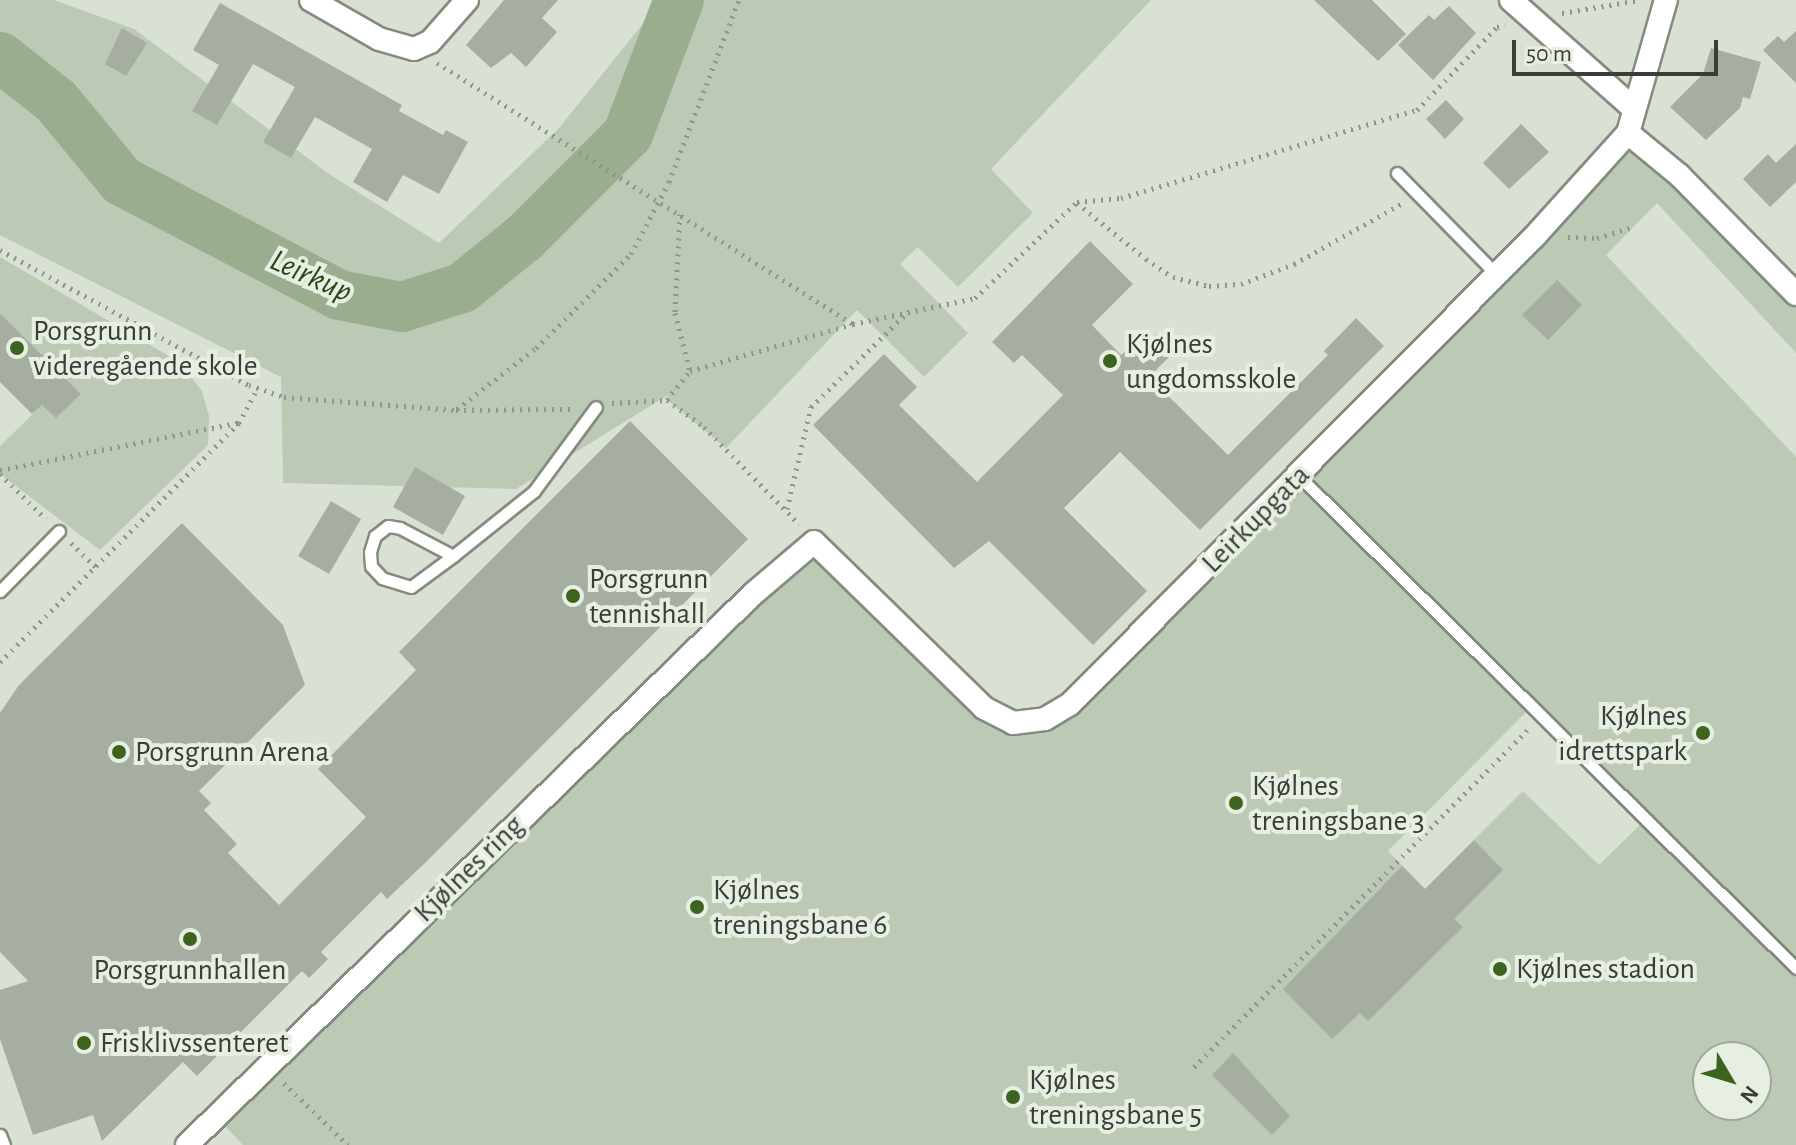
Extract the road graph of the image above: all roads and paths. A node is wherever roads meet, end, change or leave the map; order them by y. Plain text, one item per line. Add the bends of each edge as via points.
1 (311, 0) edge
2 (467, 0) edge
3 (739, 0) edge
4 (1511, 0) edge
5 (1640, 0) edge
6 (1666, 0) edge
7 (1534, 18) junction
8 (414, 49) junction
9 (1634, 109) junction
10 (1628, 133) junction
11 (1397, 173) dead end
12 (1418, 194) junction
13 (660, 200) junction
14 (1077, 202) junction
15 (680, 213) junction
16 (1633, 227) dead end
17 (1535, 236) junction
18 (0, 250) edge
19 (1495, 273) junction
20 (1796, 294) edge
21 (909, 311) junction
22 (853, 324) junction
23 (690, 371) junction
24 (258, 388) junction
25 (667, 400) junction
26 (596, 407) junction
27 (456, 410) junction
28 (239, 423) junction
29 (0, 470) edge
30 (1299, 476) junction
31 (787, 509) junction
32 (59, 531) dead end
33 (814, 542) junction
34 (453, 556) junction
35 (0, 591) edge
36 (0, 662) edge
37 (1541, 715) junction
38 (1796, 968) edge
39 (267, 1066) junction
40 (1194, 1067) dead end
41 (0, 1135) edge
42 (4, 1145) edge
43 (187, 1145) edge
44 (348, 1145) edge

1 - 8 street via 379,39
2 - 8 street via 430,42
3 - 13 path
4 - 7 street
5 - 7 path
6 - 9 street, Leirkupgata
7 - 9 street
7 - 14 path via 1497,27 1417,110 1121,198
8 - 13 path
9 - 10 street, Leirkupgata
10 - 17 street, Leirkupgata
10 - 20 street via 1679,175
11 - 12 lane
12 - 14 path via 1294,264 1241,284 1209,286 1173,277
12 - 19 lane
13 - 15 path
13 - 27 path via 622,266 536,348
14 - 21 path via 975,298
15 - 22 path
15 - 23 path via 675,313
16 - 17 path via 1597,238
17 - 19 street, Leirkupgata
18 - 24 path
19 - 30 street, Leirkupgata
21 - 22 path
21 - 31 path via 811,407
22 - 23 path
23 - 25 path
24 - 27 path via 299,398
24 - 28 path
25 - 26 path via 630,399
25 - 31 path via 704,427
26 - 27 path
26 - 34 lane via 534,491
28 - 29 path
28 - 36 path
30 - 33 street, Leirkupgata via 1070,704 1045,719 1013,723 984,708
30 - 37 lane
31 - 33 path
32 - 35 lane
33 - 39 street, Kjølnes ring via 753,594
34 - 34 lane via 388,526 375,536 370,552 371,566 382,578 411,587
37 - 38 lane
37 - 40 path
39 - 43 street, Kjølnes ring
39 - 44 path
41 - 42 lane

